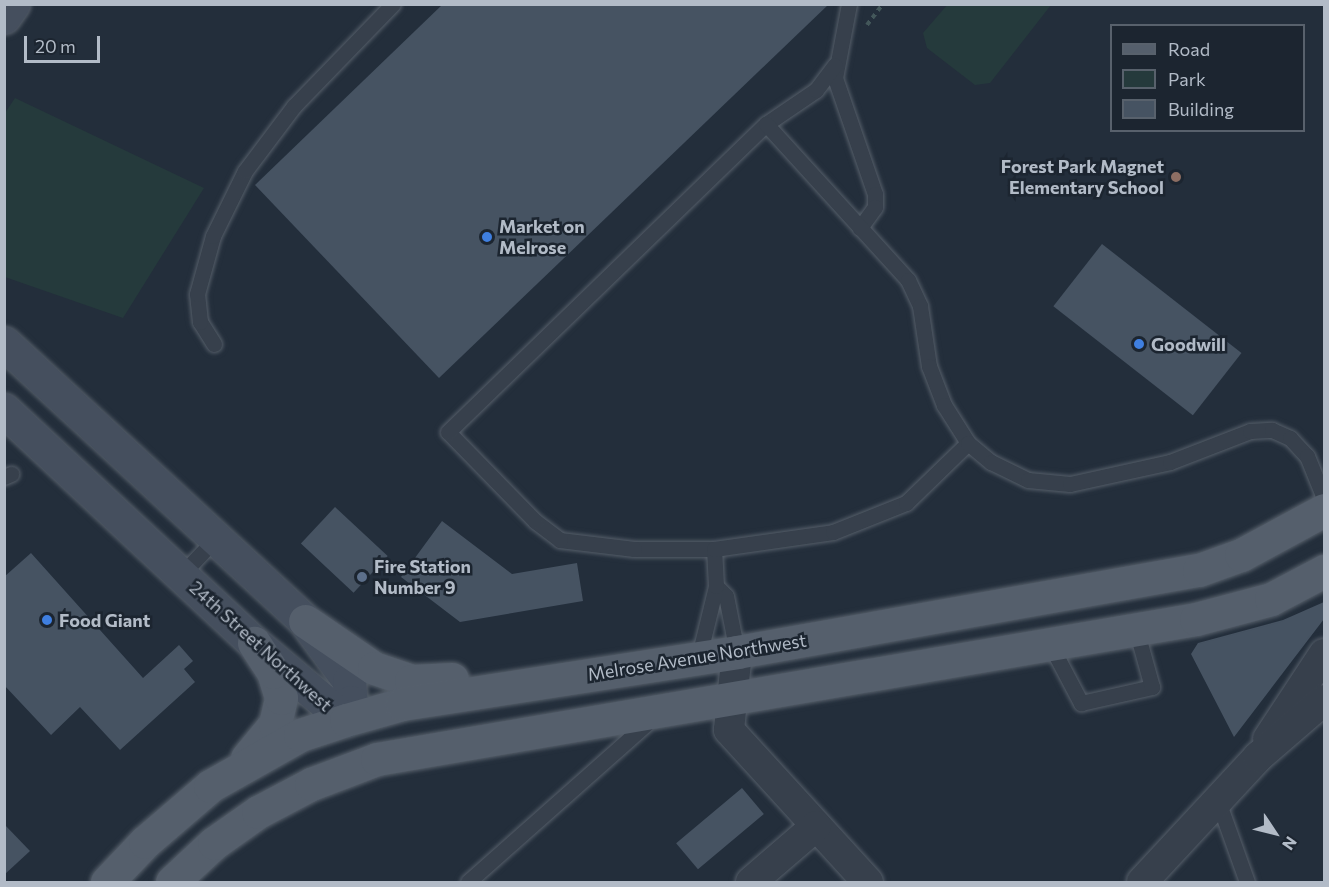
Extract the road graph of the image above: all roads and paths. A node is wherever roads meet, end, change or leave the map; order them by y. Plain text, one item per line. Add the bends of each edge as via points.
1 (14, 4) edge
2 (393, 4) edge
3 (849, 4) edge
4 (4, 17) edge
5 (835, 64) junction
6 (766, 124) junction
7 (860, 228) junction
8 (4, 343) edge
9 (214, 344) dead end
10 (4, 410) edge
11 (968, 443) junction
12 (1324, 498) edge
13 (1324, 510) edge
14 (215, 539) junction
15 (714, 549) junction
16 (1324, 571) edge
17 (181, 575) junction
18 (716, 586) junction
19 (305, 621) junction
20 (1136, 629) junction
21 (254, 643) junction
22 (1050, 644) junction
23 (737, 652) junction
24 (1324, 654) edge
25 (699, 656) junction
26 (656, 663) junction
27 (730, 700) junction
28 (1324, 700) edge
29 (658, 714) junction
30 (346, 720) junction
31 (445, 747) junction
32 (1258, 758) junction
33 (236, 770) junction
34 (1218, 801) junction
35 (816, 826) junction
36 (107, 882) edge
37 (171, 882) edge
38 (468, 882) edge
39 (751, 882) edge
40 (868, 882) edge
41 (1142, 882) edge
42 (1247, 882) edge

1 - 4 main road
2 - 9 lane via 294,106 245,171 213,236 197,294 200,322
3 - 5 lane
5 - 6 lane via 816,90
5 - 7 lane via 837,93 875,194 875,207
6 - 7 lane
6 - 15 lane via 448,432 535,521 560,540 634,549
7 - 11 lane via 908,280 920,306 929,366 944,405
8 - 14 main road, 24th Street Northwest
10 - 17 main road, 24th Street Northwest
11 - 12 lane via 992,462 1028,480 1070,484 1170,462 1250,431 1272,430 1307,456
11 - 15 lane via 906,503 833,532
13 - 23 main road, Melrose Avenue Northwest via 1241,555 1199,570
14 - 17 lane
14 - 19 main road, 24th Street Northwest
15 - 18 lane
16 - 20 main road via 1271,599
17 - 21 main road, 24th Street Northwest
18 - 23 lane via 726,596
18 - 25 lane
19 - 26 main road via 354,658 411,681 508,670 612,650
19 - 30 main road, 24th Street Northwest via 349,681 351,702
20 - 22 main road
20 - 22 lane via 1152,687 1081,703
21 - 30 main road, 24th Street Northwest
21 - 33 main road via 273,672 281,698 267,738
22 - 27 main road
23 - 25 main road, Melrose Avenue Northwest
23 - 27 street
24 - 32 street
25 - 26 main road, Melrose Avenue Northwest
26 - 30 main road, Melrose Avenue Northwest via 402,704
27 - 29 main road
27 - 35 street via 729,730
28 - 32 street
29 - 31 main road
29 - 38 lane
30 - 31 main road via 397,742
30 - 33 main road, Melrose Avenue Northwest via 300,735
30 - 37 main road via 334,742 315,760 243,797 190,836 176,850
31 - 37 main road via 377,759 311,784 214,843
32 - 34 street
33 - 36 main road, Melrose Avenue Northwest via 181,808
34 - 41 street
34 - 42 lane
35 - 39 street
35 - 40 street

